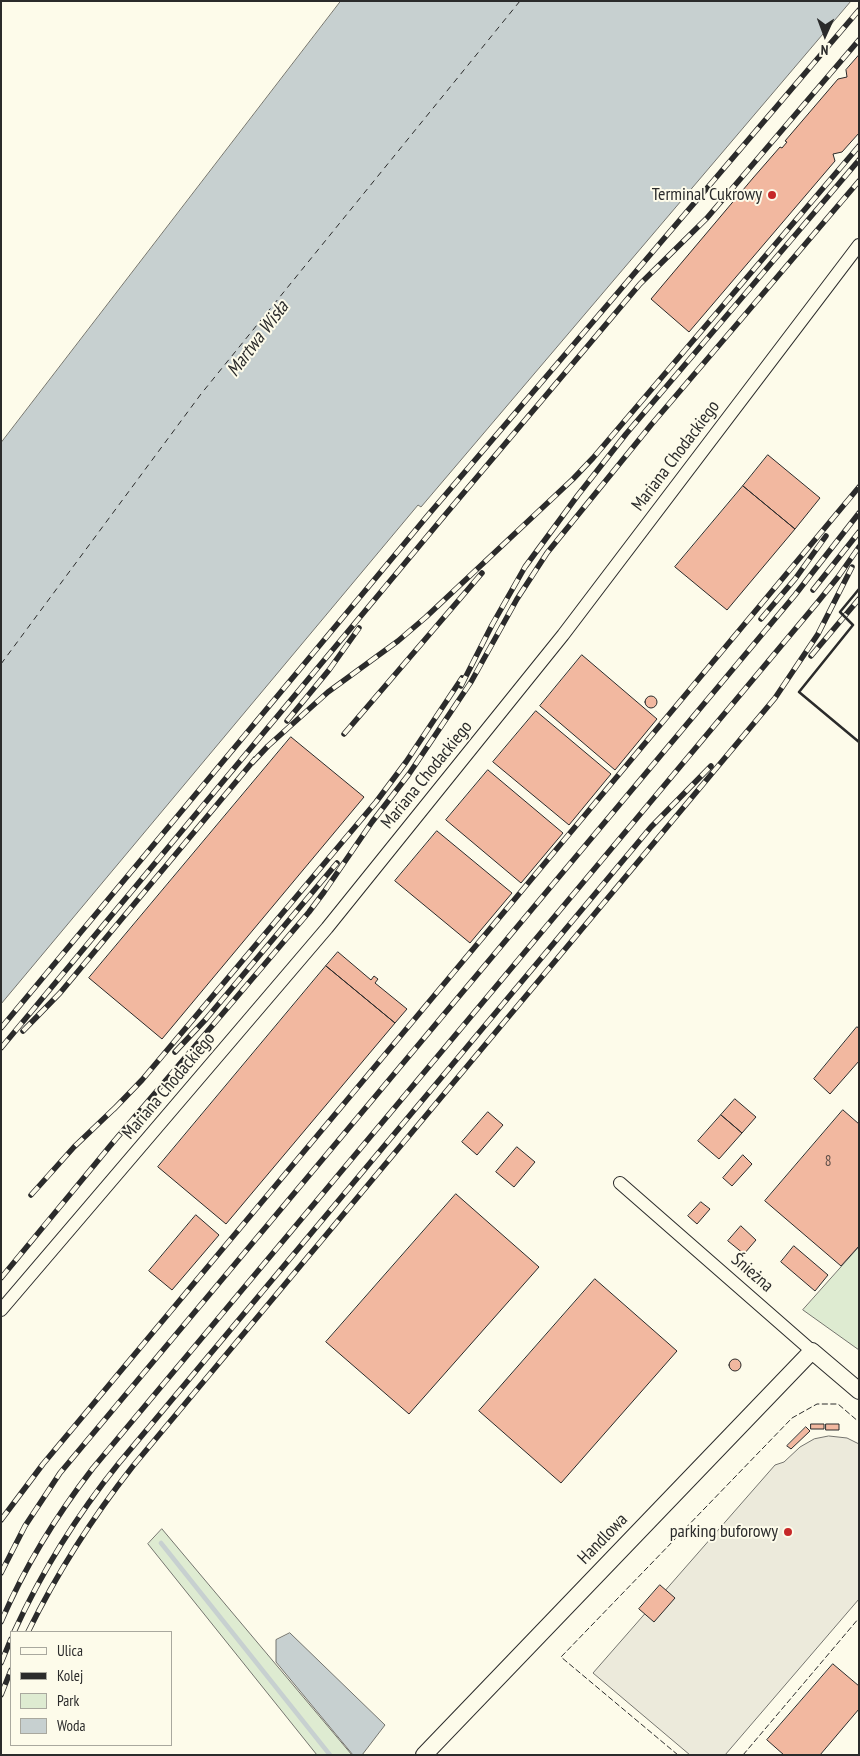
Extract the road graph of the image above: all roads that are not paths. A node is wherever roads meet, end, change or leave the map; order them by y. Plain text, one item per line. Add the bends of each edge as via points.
1 (859, 245) edge
2 (620, 1183) dead end
3 (1, 1310) edge
4 (812, 1352) junction
5 (859, 1391) edge
6 (424, 1755) edge

1 - 3 street, Mariana Chodackiego via 563,635 327,928
2 - 4 street, Śnieżna
4 - 5 street, Śnieżna
4 - 6 street, Handlowa

